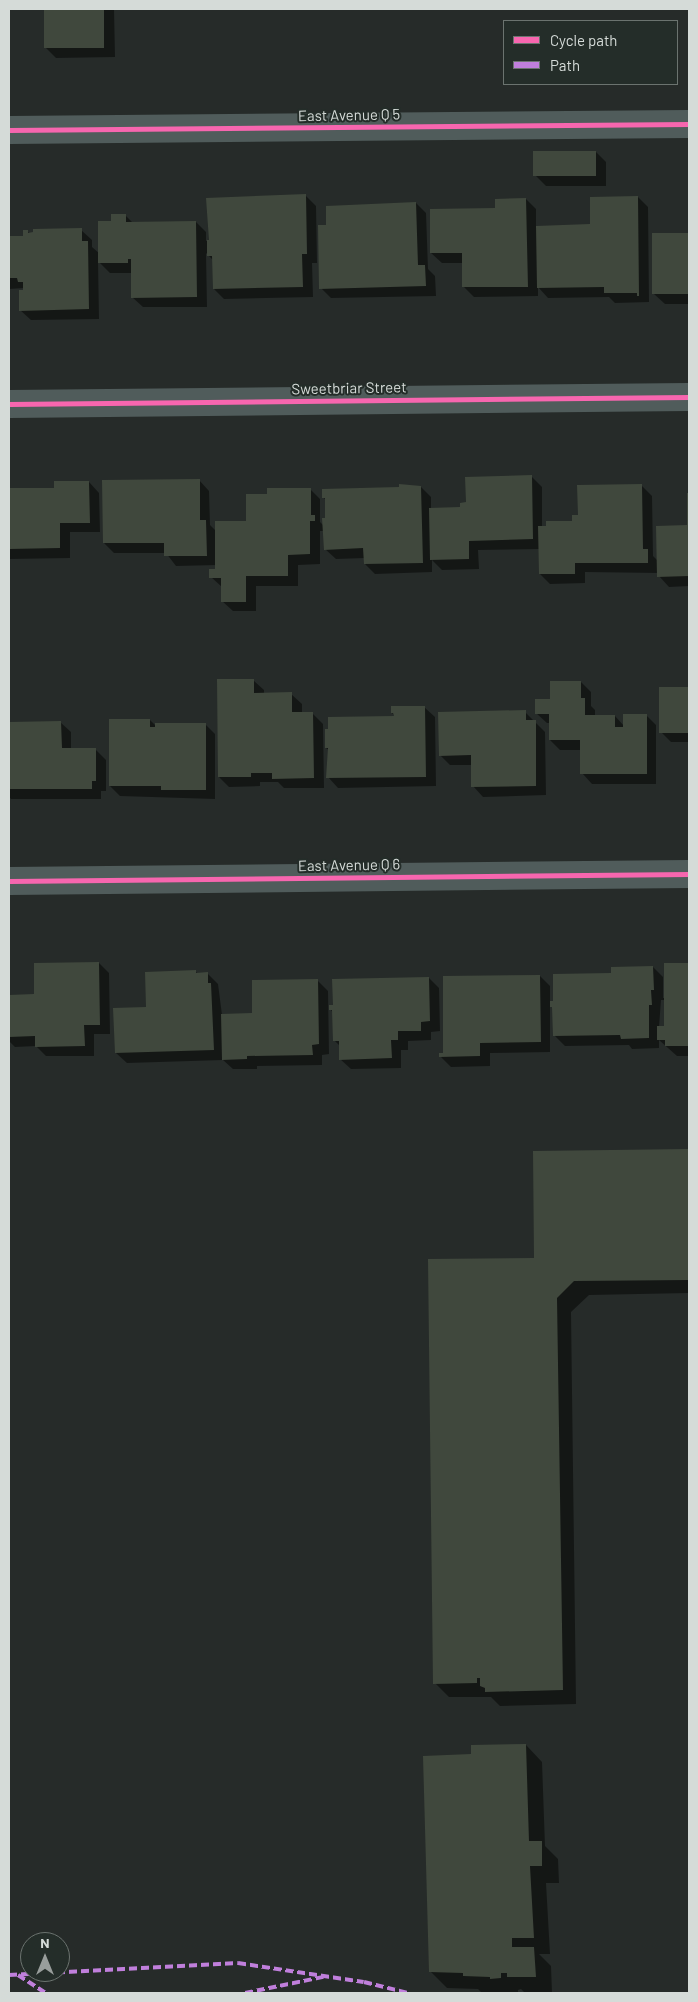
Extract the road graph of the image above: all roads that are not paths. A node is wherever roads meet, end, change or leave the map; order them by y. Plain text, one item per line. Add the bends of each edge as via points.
1 (689, 124) edge
2 (9, 130) edge
3 (689, 397) edge
4 (9, 404) edge
5 (689, 874) edge
6 (9, 881) edge

1 - 2 street, East Avenue Q 5
3 - 4 street, Sweetbriar Street
5 - 6 street, East Avenue Q 6

